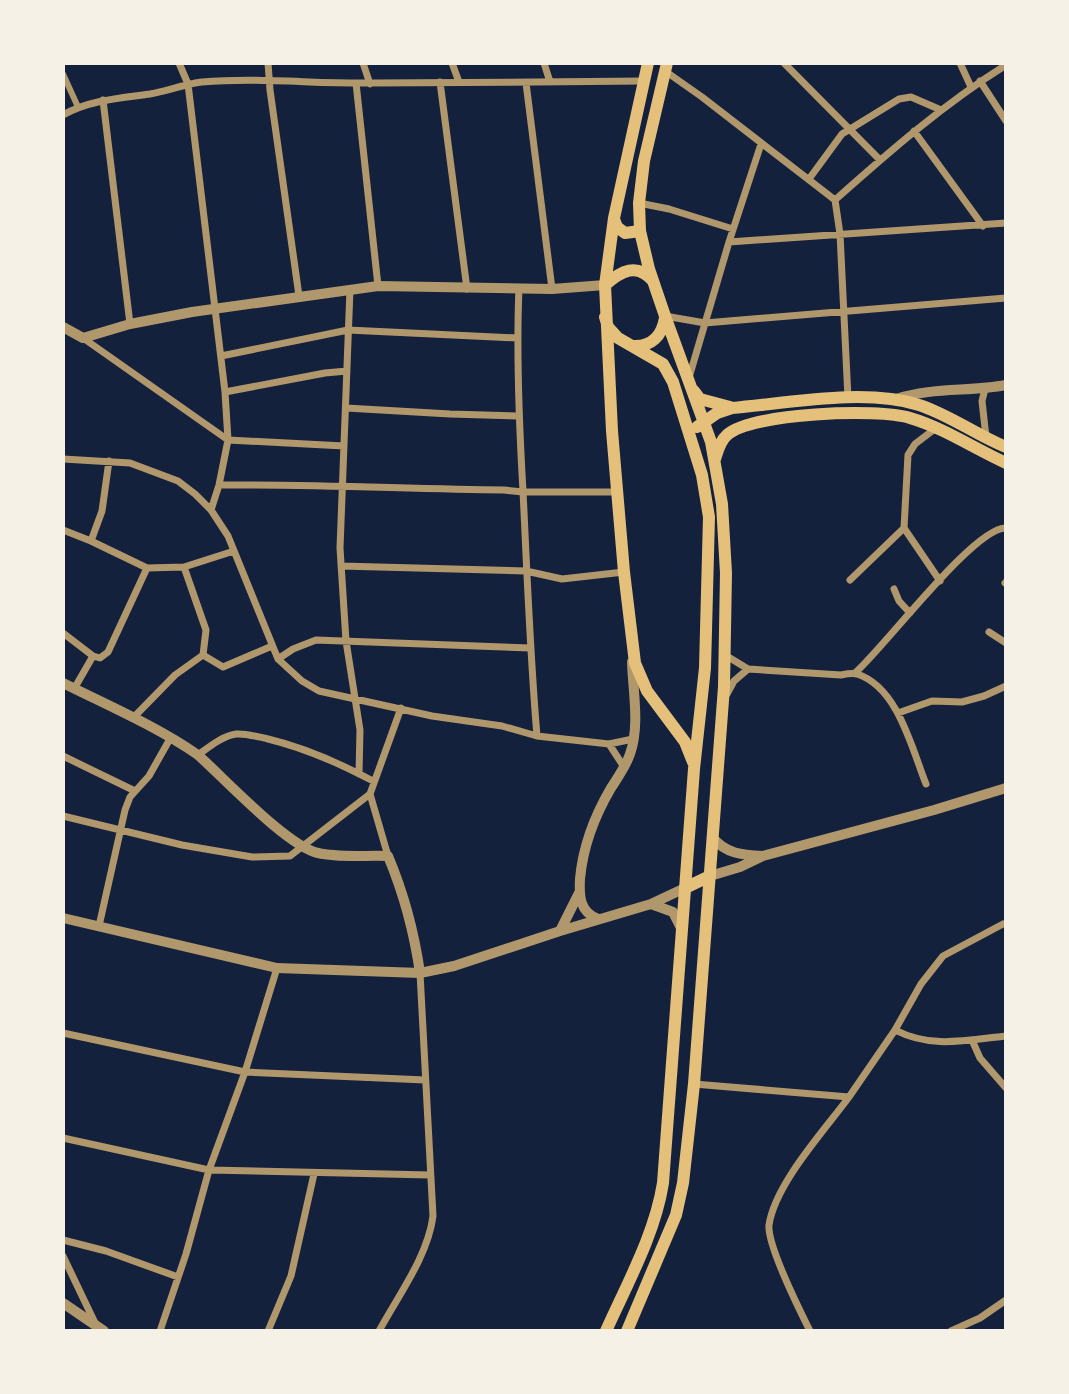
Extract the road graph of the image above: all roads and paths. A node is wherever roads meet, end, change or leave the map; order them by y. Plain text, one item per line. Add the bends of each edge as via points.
1 (179, 63) edge
2 (268, 63) edge
3 (363, 63) edge
4 (452, 63) edge
5 (544, 63) edge
6 (648, 63) edge
7 (783, 63) edge
8 (960, 63) edge
9 (1006, 65) edge
10 (666, 67) edge
11 (63, 74) edge
12 (270, 79) junction
13 (643, 81) junction
14 (980, 81) junction
15 (440, 82) junction
16 (459, 82) junction
17 (550, 82) junction
18 (356, 83) junction
19 (370, 83) junction
20 (526, 83) junction
21 (188, 84) junction
22 (971, 88) junction
23 (103, 100) junction
24 (78, 107) junction
25 (941, 110) junction
26 (63, 115) edge
27 (1006, 121) edge
28 (849, 129) junction
29 (914, 131) junction
30 (761, 144) junction
31 (880, 160) junction
32 (809, 179) junction
33 (835, 200) junction
34 (639, 203) junction
35 (614, 218) junction
36 (1006, 223) edge
37 (983, 226) junction
38 (733, 229) junction
39 (640, 232) junction
40 (840, 234) junction
41 (729, 242) junction
42 (653, 281) junction
43 (378, 285) junction
44 (605, 285) junction
45 (519, 288) junction
46 (350, 289) junction
47 (467, 289) junction
48 (552, 289) junction
49 (299, 296) junction
50 (1006, 298) edge
51 (216, 309) junction
52 (845, 309) junction
53 (665, 316) junction
54 (605, 317) junction
55 (705, 323) junction
56 (131, 324) junction
57 (63, 327) edge
58 (348, 330) junction
59 (83, 338) junction
60 (517, 338) junction
61 (629, 346) junction
62 (221, 356) junction
63 (347, 371) junction
64 (688, 382) junction
65 (1006, 385) edge
66 (985, 389) junction
67 (225, 392) junction
68 (848, 398) junction
69 (895, 399) junction
70 (346, 408) junction
71 (732, 408) junction
72 (849, 413) junction
73 (518, 416) junction
74 (703, 421) junction
75 (937, 427) junction
76 (986, 438) junction
77 (692, 439) junction
78 (228, 440) junction
79 (344, 446) junction
80 (1006, 447) edge
81 (63, 458) edge
82 (109, 461) junction
83 (715, 462) junction
84 (1006, 463) edge
85 (219, 485) junction
86 (342, 488) junction
87 (523, 492) junction
88 (617, 492) junction
89 (211, 510) junction
90 (904, 528) junction
91 (1006, 528) edge
92 (63, 530) edge
93 (91, 541) junction
94 (234, 551) junction
95 (341, 566) junction
96 (184, 567) junction
97 (147, 568) junction
98 (526, 571) junction
99 (624, 572) junction
100 (850, 580) dead end
101 (940, 581) junction
102 (894, 589) dead end
103 (910, 613) junction
104 (989, 632) dead end
105 (63, 633) edge
106 (346, 641) junction
107 (1006, 642) edge
108 (272, 646) junction
109 (530, 648) junction
110 (632, 648) junction
111 (203, 655) junction
112 (724, 655) junction
113 (93, 656) junction
114 (278, 659) junction
115 (748, 669) junction
116 (855, 673) junction
117 (63, 683) edge
118 (1006, 686) edge
119 (74, 689) junction
120 (354, 699) junction
121 (722, 704) junction
122 (401, 708) junction
123 (898, 712) junction
124 (134, 717) junction
125 (537, 736) junction
126 (171, 737) junction
127 (634, 740) junction
128 (609, 744) junction
129 (63, 755) edge
130 (198, 755) junction
131 (624, 767) junction
132 (694, 769) junction
133 (359, 774) junction
134 (373, 781) junction
135 (926, 785) dead end
136 (1006, 788) edge
137 (135, 791) junction
138 (370, 794) junction
139 (63, 816) edge
140 (121, 829) junction
141 (712, 837) junction
142 (303, 847) junction
143 (388, 856) junction
144 (763, 856) junction
145 (710, 876) junction
146 (685, 888) junction
147 (579, 892) junction
148 (651, 904) junction
149 (63, 918) edge
150 (598, 919) junction
151 (1003, 924) dead end
152 (99, 926) junction
153 (681, 928) junction
154 (560, 931) junction
155 (277, 968) junction
156 (420, 973) junction
157 (895, 1030) junction
158 (63, 1033) edge
159 (1006, 1036) edge
160 (972, 1040) junction
161 (245, 1072) junction
162 (425, 1080) junction
163 (694, 1084) junction
164 (1006, 1088) edge
165 (849, 1097) junction
166 (63, 1138) edge
167 (209, 1170) junction
168 (314, 1174) junction
169 (430, 1175) junction
170 (63, 1240) edge
171 (63, 1256) edge
172 (178, 1277) junction
173 (1006, 1300) edge
174 (63, 1303) edge
175 (100, 1329) edge
176 (160, 1331) edge
177 (268, 1331) edge
178 (379, 1331) edge
179 (606, 1331) edge
180 (627, 1331) edge
181 (810, 1331) edge
182 (951, 1331) edge

1 - 21 street
2 - 12 street
3 - 19 street
4 - 16 street
5 - 17 street
6 - 13 main road
7 - 28 street
8 - 22 street
9 - 14 street
10 - 30 street
10 - 34 main road
11 - 24 street
12 - 18 street
12 - 21 street
12 - 49 street
13 - 17 street
13 - 35 main road
14 - 22 street
14 - 27 street
15 - 16 street
15 - 19 street
15 - 47 street
16 - 20 street
17 - 20 street
18 - 19 street
18 - 43 street
20 - 48 street
21 - 23 street
21 - 51 street
22 - 25 street
23 - 24 street
23 - 56 street
24 - 26 street
25 - 28 street via 911,97 899,99
25 - 29 street
28 - 31 street
28 - 32 street
29 - 31 street
29 - 37 street
30 - 32 street
30 - 38 street
31 - 33 street
32 - 33 street
33 - 40 street
34 - 38 street
34 - 39 main road
35 - 39 main road via 625,233
35 - 44 main road
36 - 37 street
37 - 40 street
38 - 41 street
39 - 42 main road
40 - 41 street
40 - 52 street
41 - 55 street
42 - 44 main road via 632,269
42 - 53 main road
43 - 46 street
43 - 47 street
44 - 48 street
44 - 54 main road
45 - 47 street
45 - 48 street
45 - 60 street
46 - 49 street
46 - 58 street
49 - 51 street
50 - 52 street
51 - 56 street
51 - 62 street
52 - 55 street
52 - 68 street
53 - 55 street
53 - 61 main road via 657,338 648,345
53 - 64 main road
54 - 61 main road via 608,327
54 - 88 main road
55 - 64 street
56 - 59 street
57 - 59 street
58 - 60 street
58 - 62 street
58 - 63 street
59 - 78 street
60 - 73 street
61 - 77 main road via 663,364
62 - 67 street
63 - 67 street
63 - 70 street
64 - 71 main road via 700,399
64 - 74 main road
65 - 66 street
66 - 69 street via 933,390
66 - 76 street
67 - 78 street
68 - 69 main road
68 - 71 main road
68 - 72 main road
69 - 76 main road via 952,418
70 - 73 street
70 - 79 street
71 - 74 main road
72 - 75 main road via 895,415
72 - 83 main road via 741,426 727,434
73 - 87 street
74 - 77 main road via 694,429
74 - 83 main road
75 - 84 main road
75 - 90 street via 908,454
76 - 80 main road
77 - 132 main road via 709,517 705,668
78 - 79 street
78 - 85 street
79 - 86 street
81 - 82 street
82 - 89 street via 130,463 178,481
82 - 93 street via 102,511
83 - 112 main road via 726,573
85 - 86 street
85 - 89 street
86 - 87 street
86 - 95 street
87 - 88 street
87 - 98 street
88 - 99 main road
89 - 94 street
90 - 100 street
90 - 101 street
91 - 101 street via 994,530 967,551
92 - 93 street
93 - 97 street
94 - 96 street
94 - 108 street
95 - 98 street
95 - 106 street
96 - 97 street
96 - 111 street via 206,630
97 - 113 street via 108,652 100,658
98 - 99 street via 562,579
98 - 109 street
99 - 110 main road
101 - 103 street
102 - 103 street
103 - 116 street
104 - 107 street
105 - 113 street
106 - 109 street
106 - 114 street via 316,640
106 - 120 street
108 - 111 street via 223,667
108 - 114 street
109 - 125 street
110 - 127 street
110 - 132 main road via 638,674 685,742
111 - 124 street via 175,675
112 - 115 street
112 - 121 main road
113 - 119 street
114 - 120 street via 319,691
115 - 116 street
115 - 121 street via 734,681
116 - 123 street via 878,686
117 - 119 street
118 - 123 street via 962,702 932,701
119 - 124 street
120 - 122 street
120 - 133 street via 360,730
121 - 141 main road
122 - 125 street
122 - 134 street
123 - 135 street
124 - 126 street
125 - 128 street
126 - 130 street
126 - 137 street
127 - 128 street
127 - 131 street
128 - 131 street
129 - 137 street
130 - 133 street via 236,734 295,746
130 - 142 street
131 - 147 street via 589,832
132 - 146 main road
133 - 134 street
134 - 138 street
136 - 144 street
137 - 140 street
138 - 142 street
138 - 143 street
139 - 140 street
140 - 142 street via 252,857 290,856
140 - 152 street
141 - 144 street via 733,853
141 - 145 main road
142 - 143 street via 318,853
143 - 156 street via 403,891
144 - 145 street
145 - 146 main road
145 - 163 main road
146 - 148 street
146 - 153 main road
147 - 150 street via 585,910
147 - 154 street
148 - 150 street
148 - 153 street via 673,912
149 - 152 street
150 - 154 street
151 - 157 street via 943,956
152 - 155 street
153 - 179 main road via 661,1195
154 - 156 street
155 - 156 street
155 - 161 street
156 - 162 street
157 - 160 street via 933,1042
157 - 165 street
158 - 161 street
159 - 160 street
160 - 164 street via 980,1058
161 - 162 street
161 - 167 street
162 - 169 street
163 - 165 street
163 - 180 main road via 676,1215
165 - 181 street via 790,1176 777,1198 769,1227
166 - 167 street
167 - 168 street
167 - 172 street
168 - 169 street
168 - 177 street via 291,1276
169 - 178 street via 431,1230
170 - 172 street
171 - 175 street
172 - 176 street
173 - 182 street
174 - 175 street

